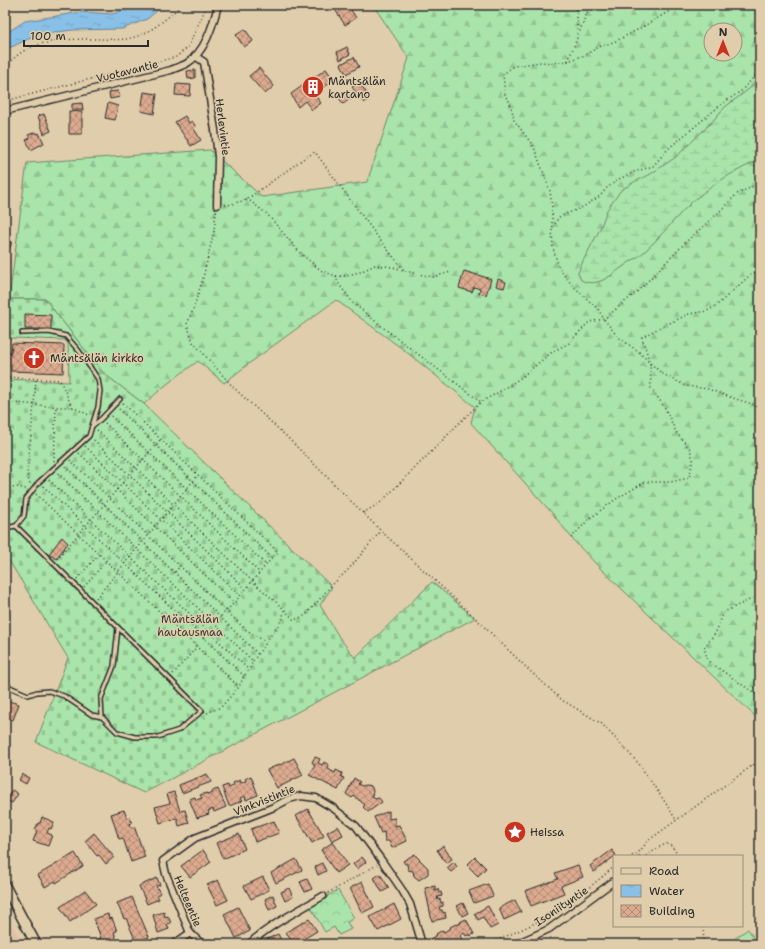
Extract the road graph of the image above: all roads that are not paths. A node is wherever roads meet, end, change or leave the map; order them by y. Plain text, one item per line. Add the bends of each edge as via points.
1 (218, 5) edge
2 (195, 56) junction
3 (5, 111) edge
4 (217, 205) road end
5 (22, 333) dead end
6 (120, 400) road end
7 (92, 426) junction
8 (16, 526) junction
9 (5, 528) edge
10 (118, 628) junction
11 (5, 685) edge
12 (102, 717) junction
13 (162, 861) joint
14 (613, 882) edge
15 (5, 886) edge
16 (323, 896) road end
17 (190, 933) junction
18 (36, 944) edge
19 (174, 944) edge
20 (202, 944) edge
21 (249, 944) edge
22 (422, 944) edge
23 (516, 944) edge

1 - 2 street, Vuotavantie via 207,39
2 - 3 street, Vuotavantie via 186,64 171,70
2 - 4 street, Herlevintie via 204,62 215,130 218,157
5 - 7 lane via 49,332 66,336 79,351 98,379 98,407
6 - 7 lane
7 - 8 lane via 89,436 32,490 26,499 24,516
8 - 9 lane
8 - 10 lane
10 - 12 lane via 114,666 101,699
10 - 12 lane via 202,711 179,730 158,737 135,737 117,732
11 - 12 lane via 28,695 49,691 64,696 92,714
13 - 17 street, Helteentie
13 - 22 street, Vinkvistintie via 195,838 289,799 301,796 316,798 356,826 382,861 410,904
14 - 23 street, Isoniityntie via 549,929
15 - 18 main road
16 - 21 street via 278,922
17 - 19 street
17 - 20 street, Helteentie

